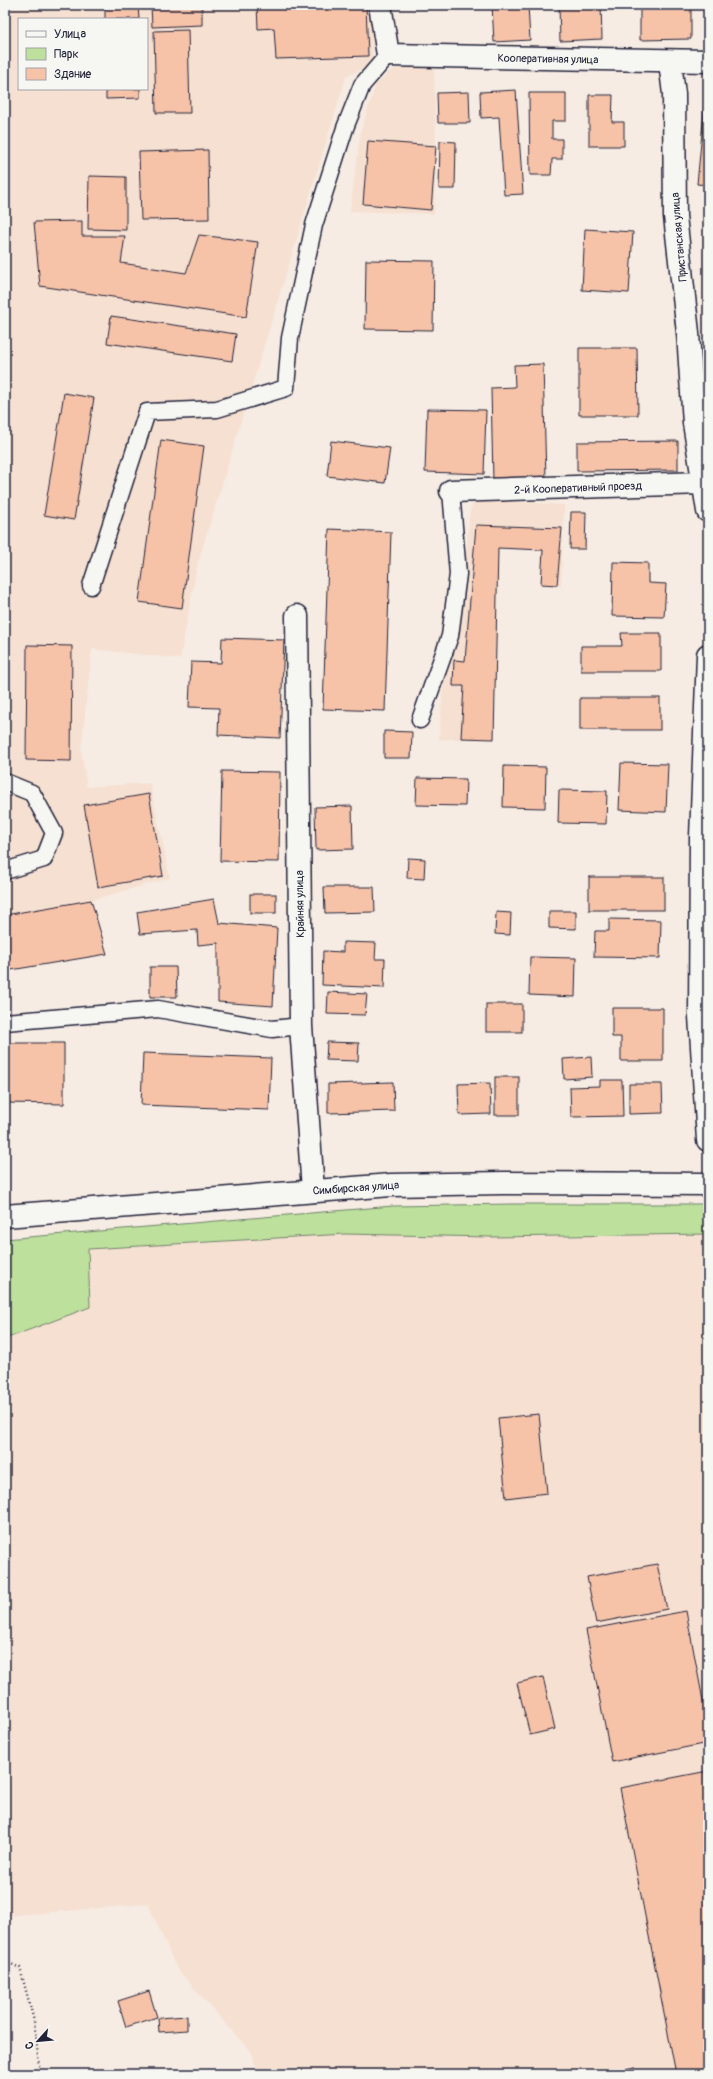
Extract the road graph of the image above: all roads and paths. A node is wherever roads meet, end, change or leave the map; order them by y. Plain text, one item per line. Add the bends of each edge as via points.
1 (380, 5) edge
2 (388, 55) junction
3 (708, 61) edge
4 (670, 62) junction
5 (699, 365) edge
6 (704, 483) junction
7 (451, 491) joint
8 (708, 511) edge
9 (91, 586) dead end
10 (297, 616) dead end
11 (708, 655) edge
12 (420, 720) dead end
13 (5, 782) edge
14 (5, 871) edge
15 (5, 1022) edge
16 (301, 1026) junction
17 (708, 1140) edge
18 (708, 1184) edge
19 (313, 1190) junction
20 (5, 1216) edge
21 (5, 1961) edge
22 (40, 2074) edge

1 - 2 street
2 - 4 street, Кооперативная улица
2 - 9 lane via 362,85 345,128 314,226 290,338 286,388 217,409 146,412
3 - 4 street, Кооперативная улица
4 - 5 street, Пристанская улица via 674,94 675,216
5 - 6 street, Пристанская улица via 694,423
6 - 7 street, 2-й Кооперативный проезд
6 - 8 street, Пристанская улица
7 - 12 lane via 458,574 450,636
10 - 16 street, Крайняя улица
11 - 17 street via 701,837 700,993
13 - 14 lane via 32,793 54,833 44,859
15 - 16 lane via 158,1009 272,1029
16 - 19 street, Крайняя улица
18 - 19 street, Симбирская улица via 495,1183
19 - 20 street, Симбирская улица
21 - 22 path via 20,1968 34,2021

